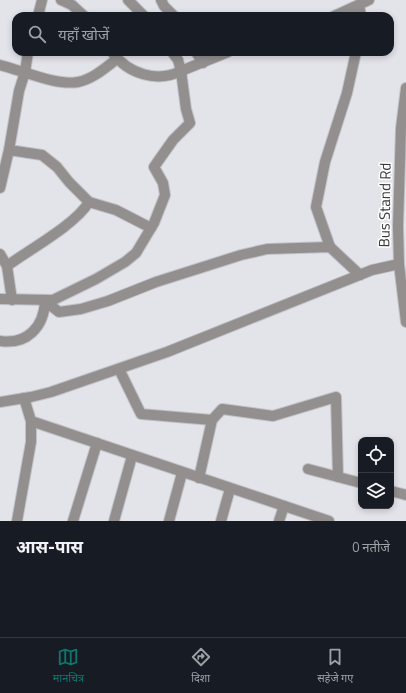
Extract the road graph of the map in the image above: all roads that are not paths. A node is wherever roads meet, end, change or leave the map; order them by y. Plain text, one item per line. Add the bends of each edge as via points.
1 (42, 0) edge
2 (61, 0) edge
3 (128, 0) edge
4 (161, 0) edge
5 (369, 0) edge
6 (359, 5) junction
7 (39, 12) edge
8 (80, 12) edge
9 (140, 12) edge
10 (170, 12) edge
11 (343, 12) edge
12 (360, 12) edge
13 (27, 56) edge
14 (115, 56) edge
15 (175, 56) edge
16 (198, 56) edge
17 (219, 56) edge
18 (355, 56) edge
19 (202, 63) junction
20 (0, 65) edge
21 (181, 71) junction
22 (25, 72) junction
23 (406, 88) edge
24 (9, 150) junction
25 (0, 188) edge
26 (89, 202) junction
27 (151, 228) junction
28 (330, 248) junction
29 (0, 254) edge
30 (399, 264) junction
31 (7, 266) junction
32 (360, 275) junction
33 (0, 299) edge
34 (12, 300) junction
35 (45, 301) junction
36 (58, 312) junction
37 (406, 322) edge
38 (40, 323) junction
39 (0, 341) edge
40 (119, 369) junction
41 (24, 398) junction
42 (0, 402) edge
43 (212, 420) junction
44 (31, 421) junction
45 (97, 443) junction
46 (132, 456) junction
47 (308, 468) dead end
48 (182, 473) junction
49 (338, 477) junction
50 (199, 478) junction
51 (358, 482) edge
52 (230, 489) junction
53 (394, 492) edge
54 (406, 496) edge
55 (284, 506) junction
56 (17, 521) edge
57 (73, 521) edge
58 (114, 521) edge
59 (169, 521) edge
60 (221, 521) edge
61 (279, 521) edge
62 (327, 521) edge

1 - 7 street
2 - 8 street
3 - 9 street
4 - 10 street
5 - 6 street
6 - 11 street
6 - 12 street
13 - 22 street
14 - 21 street via 136,71 153,77
14 - 22 street via 96,75 77,82 53,80
15 - 21 street
16 - 19 street
17 - 19 street
18 - 28 street via 347,93 325,162 316,207
19 - 21 street
20 - 22 street
21 - 27 street via 190,123 173,140 154,167 163,183 165,196
22 - 24 street via 19,91
23 - 30 street, Bus Stand Rd via 401,128
24 - 25 street
24 - 26 street via 42,155 57,167
26 - 27 street via 116,210
26 - 31 street via 84,211 72,221
27 - 35 street via 136,253 125,262 68,294
28 - 32 street
28 - 36 street via 267,249 156,282 108,301 81,309
29 - 31 street
30 - 32 street
30 - 37 street, Bus Stand Rd
31 - 34 street
32 - 40 street
33 - 34 street
34 - 35 street
35 - 36 street
35 - 38 street
36 - 38 street
38 - 39 street via 33,334 23,339
40 - 41 street via 51,392
40 - 43 street via 141,414
41 - 42 street
41 - 44 street
43 - 49 street via 222,409 272,416 336,397
43 - 50 street
44 - 45 street
44 - 56 street via 32,442
45 - 46 street
45 - 57 street
46 - 48 street
46 - 58 street
47 - 49 street
48 - 50 street
48 - 59 street
49 - 51 street
50 - 52 street
52 - 55 street
52 - 60 street
53 - 54 street
55 - 61 street
55 - 62 street

